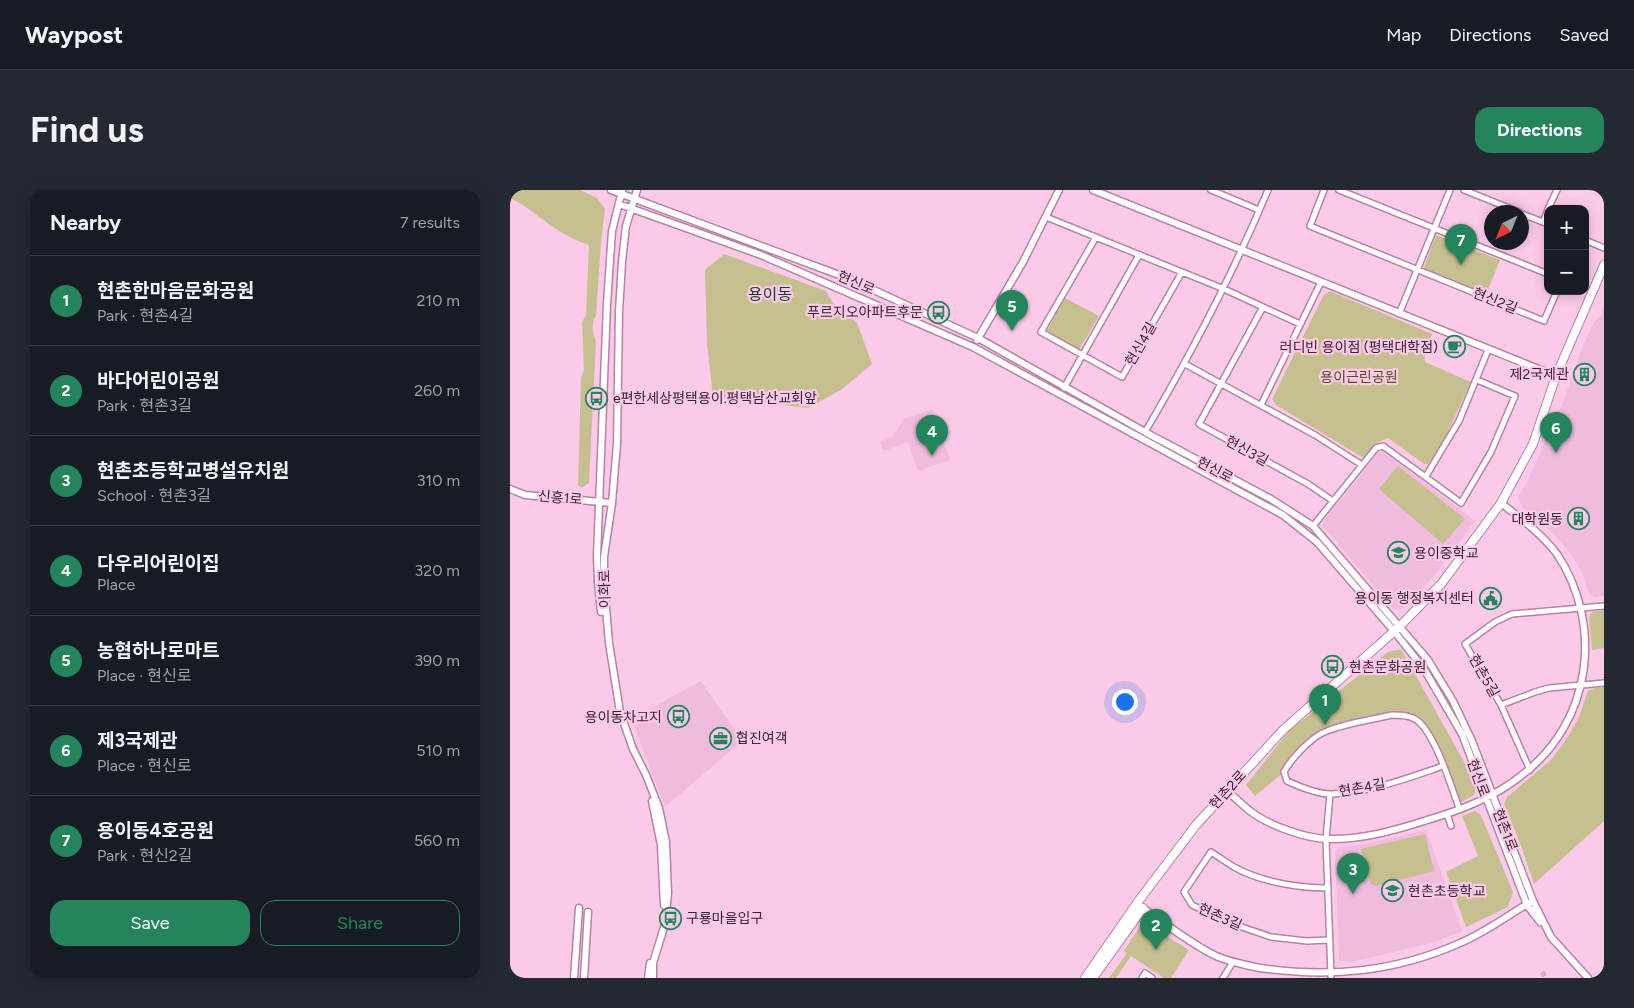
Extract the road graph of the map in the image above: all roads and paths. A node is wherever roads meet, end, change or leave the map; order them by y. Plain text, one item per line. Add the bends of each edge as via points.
1 (611, 190) edge
2 (636, 190) edge
3 (1059, 190) edge
4 (1094, 190) edge
5 (1268, 190) edge
6 (1324, 190) edge
7 (1339, 190) edge
8 (1450, 190) edge
9 (1464, 190) edge
10 (1557, 190) edge
11 (1215, 191) edge
12 (622, 192) edge
13 (634, 198) junction
14 (619, 204) junction
15 (1501, 205) edge
16 (1550, 205) edge
17 (632, 208) junction
18 (1260, 210) junction
19 (1046, 217) junction
20 (1529, 217) edge
21 (1544, 223) edge
22 (1435, 228) junction
23 (1096, 238) junction
24 (1589, 242) edge
25 (1604, 248) edge
26 (1242, 250) junction
27 (1139, 255) junction
28 (1604, 265) edge
29 (1417, 269) junction
30 (1182, 272) junction
31 (1544, 272) edge
32 (1321, 282) junction
33 (1224, 289) junction
34 (1555, 295) edge
35 (1263, 307) junction
36 (1399, 314) junction
37 (1300, 324) junction
38 (978, 338) junction
39 (973, 347) junction
40 (1488, 350) junction
41 (1083, 356) junction
42 (1185, 364) junction
43 (1556, 376) junction
44 (1478, 380) junction
45 (1220, 384) junction
46 (1064, 388) junction
47 (1260, 405) junction
48 (1145, 432) junction
49 (1362, 465) junction
50 (1426, 476) junction
51 (510, 489) edge
52 (601, 501) junction
53 (1333, 501) junction
54 (612, 503) junction
55 (1501, 503) junction
56 (1313, 526) junction
57 (1604, 606) edge
58 (1584, 608) junction
59 (1397, 629) junction
60 (1604, 683) edge
61 (1584, 684) junction
62 (1501, 705) junction
63 (1443, 766) junction
64 (1530, 770) junction
65 (1227, 791) junction
66 (1330, 794) junction
67 (1489, 796) junction
68 (1460, 808) junction
69 (1446, 814) junction
70 (1451, 826) dead end
71 (1326, 839) junction
72 (1328, 888) junction
73 (1530, 903) junction
74 (1140, 905) junction
75 (579, 908) dead end
76 (588, 912) dead end
77 (1329, 940) junction
78 (1233, 962) junction
79 (1331, 976) junction
80 (574, 978) edge
81 (584, 978) edge
82 (648, 978) edge
83 (653, 978) edge
84 (1085, 978) edge
85 (1093, 978) edge
86 (1142, 978) edge
87 (1152, 978) edge
88 (1223, 978) edge
89 (1588, 978) edge

1 - 12 street, 현신로
2 - 13 street, 이화로
3 - 19 street
4 - 26 street
5 - 18 street
6 - 29 street, 현신2길 via 1310,226
7 - 22 street
8 - 22 street
9 - 15 street
10 - 16 street
11 - 18 street
12 - 13 street, 현신로
12 - 14 street, 이화로
13 - 17 street, 이화로
13 - 38 street, 현신로 via 850,280
14 - 17 street, 현신로
14 - 52 street, 이화로 via 612,231 607,304
17 - 39 street, 현신로 via 760,255
17 - 54 street, 이화로 via 626,226 621,279 617,444
18 - 26 street
19 - 23 street
19 - 38 street
20 - 21 street
22 - 29 street
22 - 31 street
23 - 27 street
23 - 41 street, 현신4길 via 1041,332
24 - 25 street
26 - 32 street
26 - 33 street
27 - 30 street
27 - 41 street
28 - 43 main road
29 - 34 street, 현신2길 via 1544,321
29 - 36 street
30 - 33 street
30 - 41 street, 현신4길 via 1122,377
32 - 36 street
32 - 37 street
33 - 35 street
33 - 42 street
35 - 37 street
35 - 45 street, 현신3길
36 - 40 street
37 - 47 street
38 - 39 street
38 - 46 street, 현신로
39 - 59 street, 현신로 via 1283,515 1318,542
40 - 43 street
40 - 44 street
41 - 46 street
42 - 45 street
42 - 48 street
43 - 55 main road via 1533,444
44 - 50 street via 1459,421
44 - 50 street via 1515,396 1491,452 1461,503
45 - 47 street
45 - 53 street, 현신3길 via 1199,424
46 - 48 street, 현신로
47 - 49 street
48 - 56 street, 현신로 via 1271,499
49 - 50 street via 1376,448 1383,446
49 - 53 street
51 - 52 street, 신흥1로 via 526,495
52 - 54 street, 신흥1로
52 - 82 street, 이화로 via 598,582 614,707 652,798 661,845 664,902
53 - 56 street
54 - 83 street, 이화로 via 604,557 604,585 616,696 625,728 659,808 666,842 668,894 665,924 653,963
55 - 58 street via 1557,554 1573,580
55 - 59 main road via 1442,583
56 - 59 street, 현신로
57 - 58 street, 현촌5길
58 - 61 street via 1588,660
58 - 62 street, 현촌5길 via 1512,614 1465,644
59 - 65 main road, 현촌2로 via 1283,730
59 - 67 street, 현촌1로 via 1428,660 1453,701 1472,741
60 - 61 street
61 - 62 street via 1549,688
61 - 64 street via 1564,730
62 - 64 street, 현촌5길
63 - 66 street, 현촌4길 via 1400,781
63 - 66 street, 현촌4길 via 1428,731 1415,718 1392,715 1326,731 1288,764 1284,772 1287,780 1296,785
63 - 68 street, 현촌4길
64 - 67 street
65 - 71 street via 1250,811 1275,826
65 - 74 main road, 현촌2로 via 1196,825
66 - 71 street
67 - 68 street
67 - 73 street, 현신로
68 - 69 street
69 - 70 street
69 - 71 street via 1397,829
71 - 72 street
72 - 77 street
72 - 77 street, 현촌3길 via 1303,888 1267,880 1235,868 1211,852 1184,892 1192,904 1233,924 1271,937
73 - 79 street via 1461,943 1362,973
73 - 89 street, 현신로 via 1551,937
74 - 78 street via 1191,942
74 - 84 main road, 현촌2로
74 - 85 main road, 현촌2로
75 - 80 street
76 - 81 street
77 - 79 street
78 - 79 street via 1304,976
78 - 88 street
86 - 87 street via 1145,973

